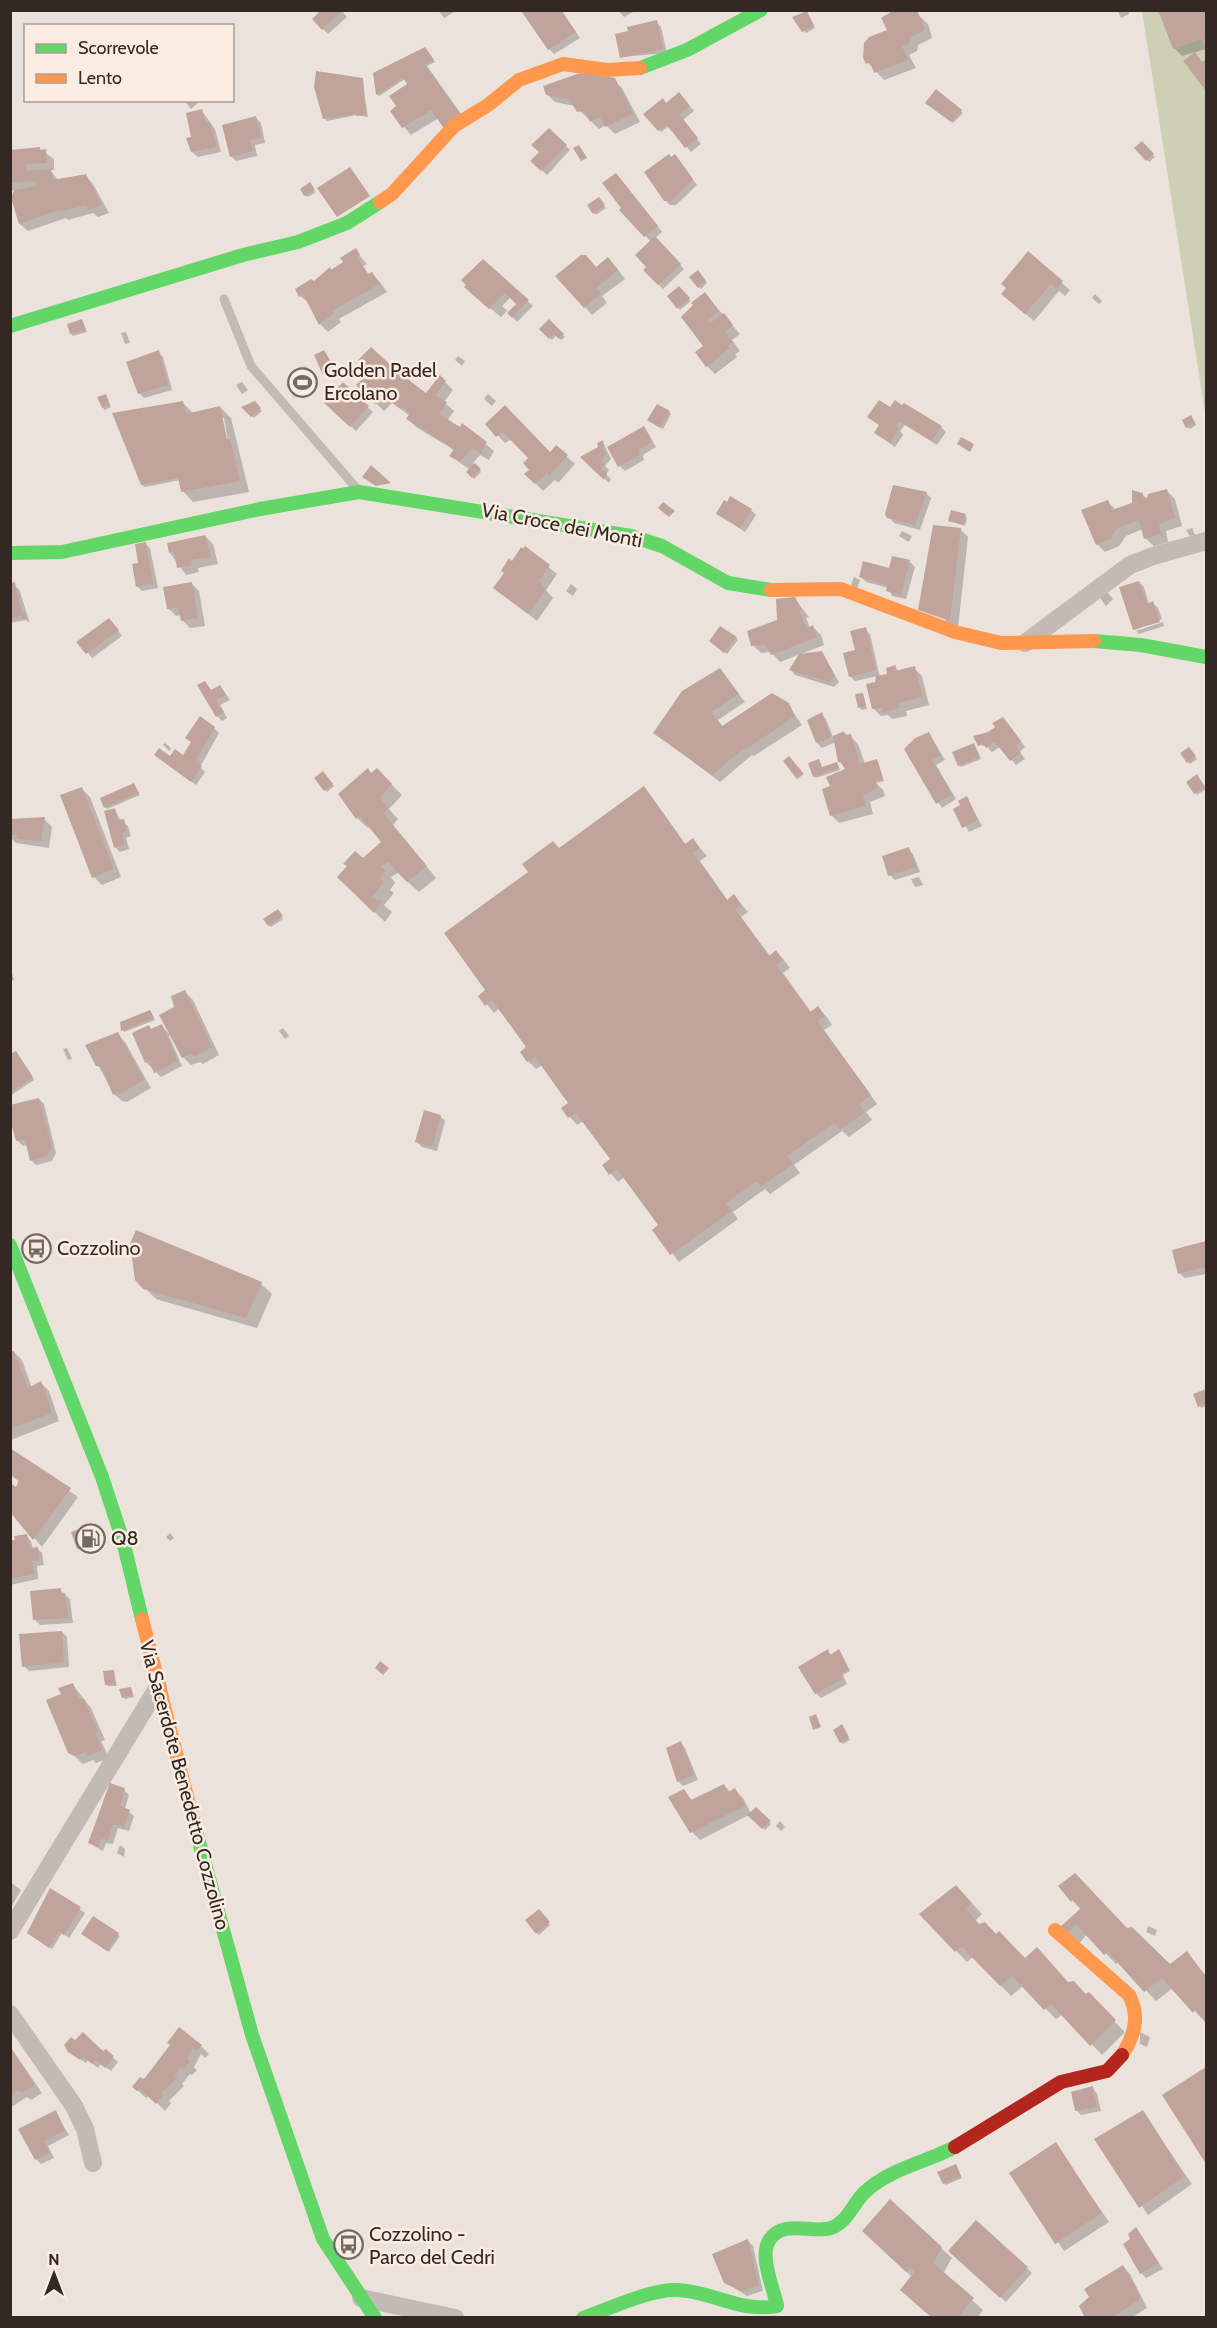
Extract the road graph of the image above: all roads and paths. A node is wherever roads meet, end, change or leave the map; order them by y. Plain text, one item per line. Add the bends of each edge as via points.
1 (761, 10) edge
2 (224, 299) dead end
3 (10, 326) edge
4 (360, 492) junction
5 (1206, 541) edge
6 (10, 553) edge
7 (1025, 643) junction
8 (1206, 657) edge
9 (10, 1245) edge
10 (158, 1687) junction
11 (1055, 1930) dead end
12 (10, 1931) edge
13 (10, 2014) edge
14 (93, 2163) dead end
15 (361, 2298) junction
16 (773, 2313) edge
17 (375, 2318) edge
18 (455, 2318) edge
19 (583, 2318) edge

1 - 3 street via 687,50 641,68 607,70 563,64 519,80 454,126 392,194 347,223 298,242
2 - 4 lane via 251,366
4 - 6 street, Via Croce dei Monti via 260,509 62,552
4 - 7 street, Via Croce dei Monti via 631,536 662,546 728,583 765,590 841,590 955,632 1000,643
5 - 7 street via 1130,565
7 - 8 street, Via Croce dei Monti via 1100,641
9 - 10 street, Via Sacerdote Benedetto Cozzolino via 102,1477 123,1541
10 - 12 street
10 - 15 street, Via Sacerdote Benedetto Cozzolino via 252,2035 281,2123 323,2239
11 - 16 street via 1129,1995 1134,2004 1134,2031 1113,2066 1106,2072 1061,2081 950,2150 873,2185 844,2219 831,2228 779,2230 768,2241 766,2256 776,2288 777,2306
13 - 14 street via 74,2106 85,2129
15 - 17 street, Via Sacerdote Benedetto Cozzolino
15 - 18 street
16 - 19 street via 675,2289

